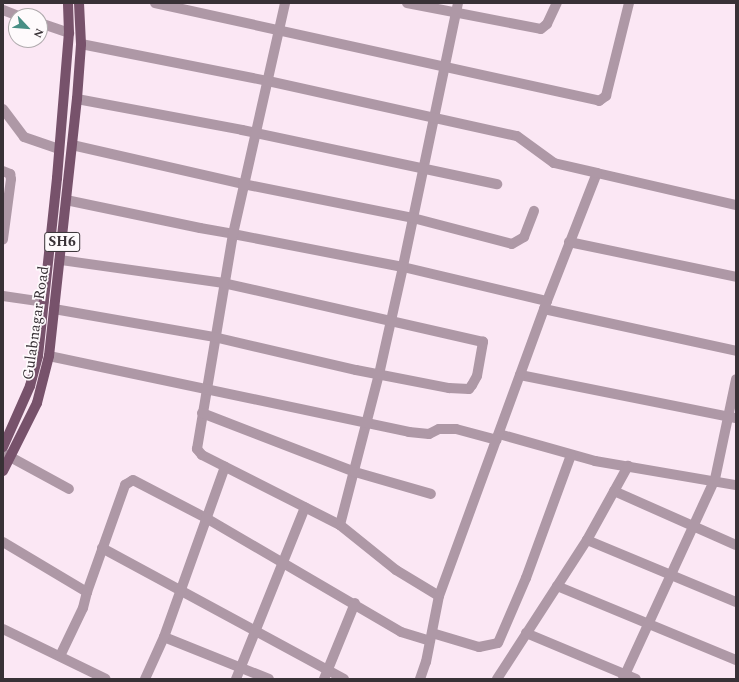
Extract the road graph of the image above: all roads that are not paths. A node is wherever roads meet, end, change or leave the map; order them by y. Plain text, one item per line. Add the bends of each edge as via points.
1 (68, 3) edge
2 (80, 3) edge
3 (155, 3) edge
4 (285, 3) edge
5 (407, 3) edge
6 (458, 3) edge
7 (557, 3) edge
8 (629, 3) edge
9 (457, 14) junction
10 (48, 26) edge
11 (279, 28) junction
12 (69, 33) junction
13 (81, 44) junction
14 (445, 65) junction
15 (268, 81) junction
16 (77, 99) junction
17 (3, 110) edge
18 (435, 116) junction
19 (257, 134) junction
20 (72, 145) junction
21 (59, 149) junction
22 (424, 166) junction
23 (3, 171) edge
24 (597, 172) junction
25 (243, 184) junction
26 (497, 184) dead end
27 (66, 200) junction
28 (736, 205) edge
29 (534, 211) dead end
30 (413, 218) junction
31 (233, 234) junction
32 (3, 239) edge
33 (570, 242) junction
34 (60, 260) junction
35 (403, 267) junction
36 (736, 277) edge
37 (224, 283) junction
38 (3, 296) edge
39 (44, 302) junction
40 (546, 305) junction
41 (54, 309) junction
42 (392, 321) junction
43 (214, 337) junction
44 (736, 351) edge
45 (49, 356) junction
46 (379, 374) junction
47 (520, 375) junction
48 (736, 379) edge
49 (206, 390) junction
50 (202, 413) junction
51 (733, 417) edge
52 (365, 423) junction
53 (498, 437) junction
54 (3, 448) edge
55 (7, 455) edge
56 (571, 455) junction
57 (628, 466) junction
58 (225, 467) junction
59 (3, 471) edge
60 (355, 472) junction
61 (715, 479) junction
62 (736, 485) edge
63 (69, 489) dead end
64 (614, 491) junction
65 (431, 494) dead end
66 (305, 507) junction
67 (206, 518) junction
68 (340, 525) junction
69 (693, 528) junction
70 (587, 540) junction
71 (3, 542) edge
72 (736, 545) edge
73 (102, 548) junction
74 (283, 562) junction
75 (669, 575) junction
76 (557, 586) junction
77 (181, 590) junction
78 (87, 592) junction
79 (439, 596) junction
80 (356, 602) junction
81 (736, 602) edge
82 (648, 624) junction
83 (3, 629) edge
84 (256, 632) junction
85 (526, 633) junction
86 (164, 637) junction
87 (431, 637) junction
88 (498, 642) junction
89 (511, 655) junction
90 (60, 656) junction
91 (736, 660) edge
92 (241, 668) junction
93 (326, 675) edge
94 (624, 677) edge
95 (106, 679) edge
96 (145, 679) edge
97 (236, 679) edge
98 (269, 679) edge
99 (344, 679) edge
100 (420, 679) edge
101 (497, 679) edge
102 (636, 679) edge

1 - 12 main road, Gulabnagar Road / SH6
2 - 13 main road, Gulabnagar Road / SH6
3 - 11 street via 257,26
4 - 11 street
5 - 9 street
6 - 9 street
7 - 9 street via 546,27 541,29
8 - 14 street via 606,96 602,100
9 - 14 street
10 - 12 street
11 - 14 street
11 - 15 street
12 - 21 main road, Gulabnagar Road / SH6
13 - 15 street
13 - 16 main road, Gulabnagar Road / SH6
14 - 18 street
15 - 18 street
15 - 19 street
16 - 19 street
16 - 20 main road, Gulabnagar Road / SH6
17 - 21 street via 24,136
18 - 22 street
18 - 24 street via 518,136 558,165
19 - 22 street
19 - 25 street
20 - 25 street
20 - 27 main road, Gulabnagar Road / SH6
21 - 39 main road, Gulabnagar Road / SH6
22 - 26 street
22 - 30 street
23 - 32 street via 10,174 11,179
24 - 28 street
24 - 33 street
25 - 30 street
25 - 31 street
27 - 31 street
27 - 34 main road, Gulabnagar Road / SH6
29 - 30 street via 524,237 512,244
30 - 35 street
31 - 35 street
31 - 37 street
33 - 36 street
33 - 40 street
34 - 37 street
34 - 41 main road, Gulabnagar Road / SH6
35 - 40 street
35 - 42 street
37 - 42 street
37 - 43 street
38 - 39 street
39 - 54 main road, Gulabnagar Road / SH6 via 38,356 30,386
40 - 44 street
40 - 47 street
41 - 43 street
41 - 45 main road, Gulabnagar Road / SH6
42 - 46 street
42 - 46 street via 483,342 477,376 469,389 449,388
43 - 46 street
43 - 49 street
45 - 49 street
45 - 55 main road, Gulabnagar Road / SH6 via 37,403
46 - 52 street
47 - 51 street
47 - 53 street
48 - 51 street
49 - 50 street
49 - 52 street
50 - 58 street via 197,449 202,455
50 - 60 street
51 - 61 street
52 - 53 street via 423,434 456,429
52 - 60 street
53 - 56 street
53 - 79 street
55 - 59 main road, Gulabnagar Road / SH6
55 - 63 street
56 - 57 street
56 - 88 street via 526,578
57 - 61 street
57 - 64 street
58 - 66 street
58 - 67 street
60 - 65 street
60 - 68 street
61 - 62 street
61 - 69 street
64 - 69 street
64 - 70 street
66 - 68 street
66 - 74 street
67 - 73 street via 130,480 125,485
67 - 74 street
67 - 77 street
68 - 79 street via 396,570
69 - 72 street
69 - 75 street
70 - 75 street
70 - 76 street
71 - 78 street
73 - 77 street
73 - 78 street
74 - 80 street
74 - 84 street
75 - 81 street
75 - 82 street
76 - 82 street
76 - 85 street
77 - 84 street
77 - 86 street
78 - 90 street via 83,608
79 - 87 street
80 - 87 street via 402,632
80 - 93 street
82 - 91 street
82 - 94 street
83 - 90 street
84 - 92 street
84 - 93 street
85 - 89 street
85 - 94 street
86 - 92 street
86 - 96 street
87 - 88 street via 479,647
87 - 100 street
88 - 89 street
89 - 101 street
90 - 95 street
92 - 97 street
92 - 98 street
93 - 99 street
94 - 102 street

